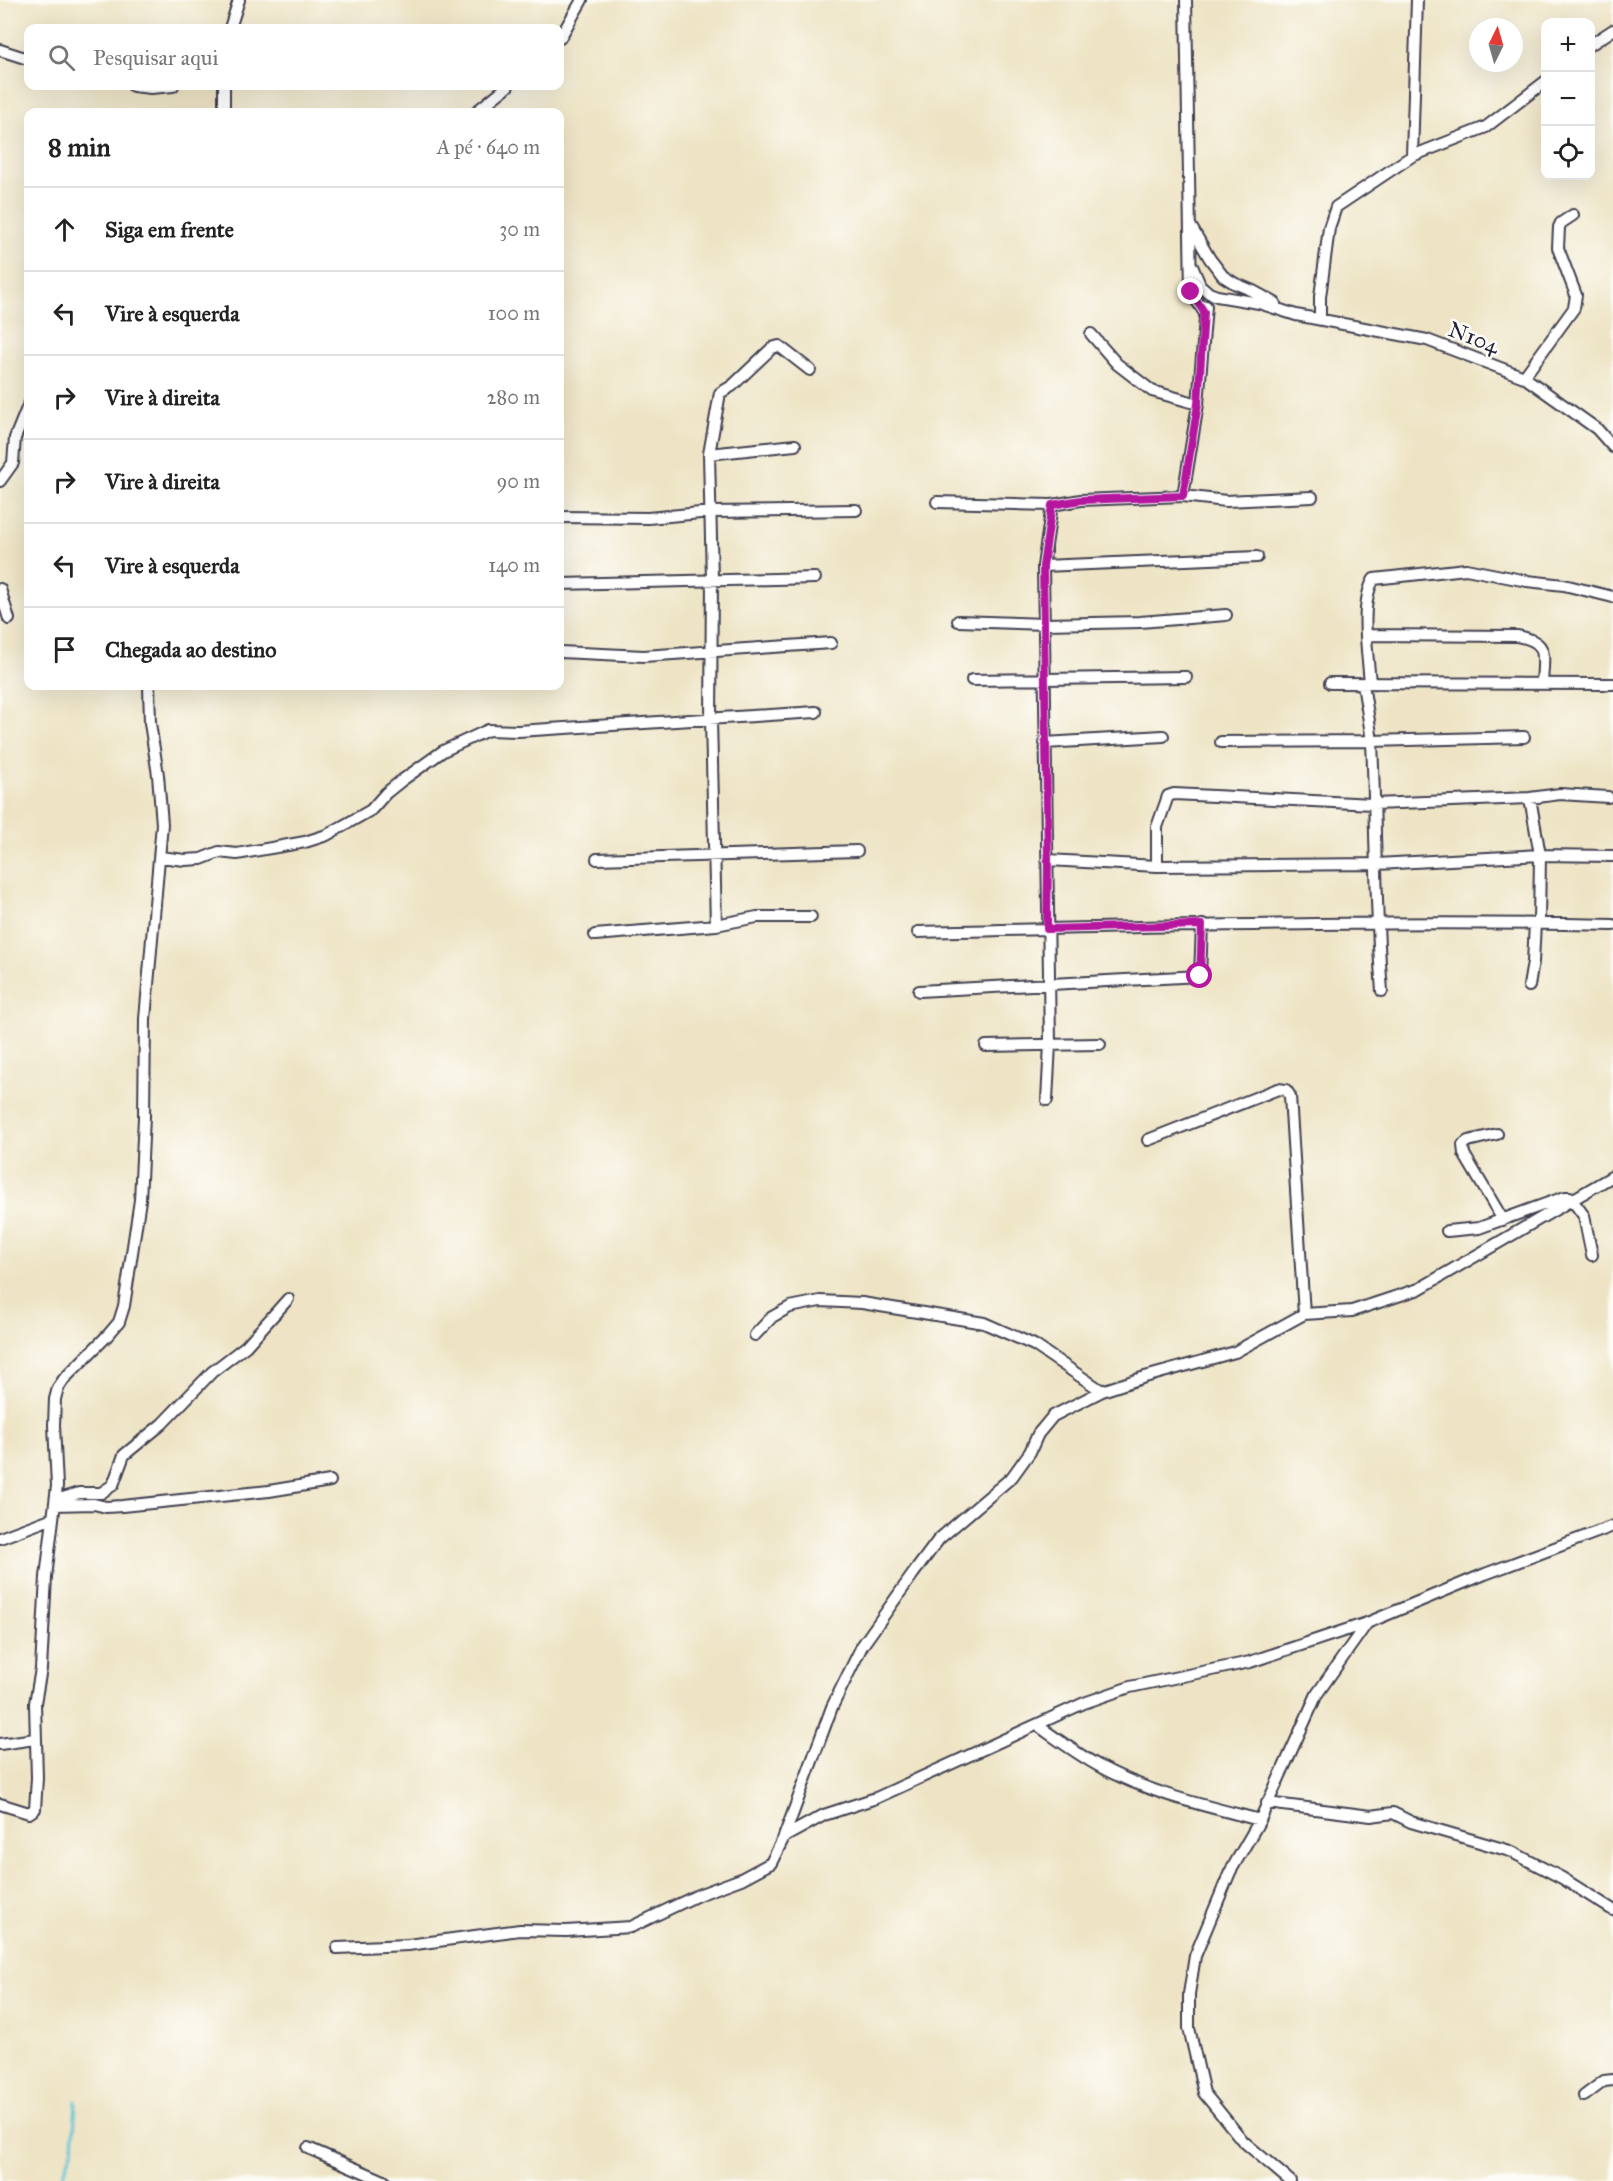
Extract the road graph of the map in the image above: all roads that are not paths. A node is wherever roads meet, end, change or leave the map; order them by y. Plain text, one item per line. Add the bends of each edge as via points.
1 (239, 0) edge
2 (582, 0) edge
3 (1186, 0) edge
4 (1417, 0) edge
5 (231, 24) edge
6 (1613, 30) edge
7 (564, 31) edge
8 (1595, 42) edge
9 (0, 50) edge
10 (24, 58) edge
11 (1541, 84) edge
12 (224, 90) edge
13 (503, 90) edge
14 (224, 108) edge
15 (481, 108) edge
16 (1412, 156) junction
17 (1573, 215) dead end
18 (1190, 224) junction
19 (1192, 266) junction
20 (1209, 293) junction
21 (1204, 312) junction
22 (1296, 315) junction
23 (1320, 319) junction
24 (1091, 334) dead end
25 (810, 370) dead end
26 (1524, 377) junction
27 (1198, 404) junction
28 (24, 416) edge
29 (795, 445) dead end
30 (1613, 447) edge
31 (709, 454) junction
32 (0, 481) edge
33 (1183, 496) junction
34 (1312, 497) dead end
35 (937, 502) dead end
36 (1052, 505) junction
37 (856, 510) dead end
38 (711, 512) junction
39 (564, 517) edge
40 (1257, 557) dead end
41 (1043, 566) junction
42 (815, 578) dead end
43 (712, 580) junction
44 (564, 584) edge
45 (0, 589) edge
46 (1613, 597) edge
47 (1227, 615) dead end
48 (9, 619) dead end
49 (958, 621) dead end
50 (1045, 624) junction
51 (1367, 635) junction
52 (831, 644) dead end
53 (564, 652) edge
54 (712, 653) junction
55 (1186, 677) dead end
56 (1044, 679) junction
57 (972, 680) dead end
58 (1330, 683) dead end
59 (1367, 684) junction
60 (1542, 684) junction
61 (1613, 684) edge
62 (149, 690) edge
63 (816, 712) dead end
64 (711, 720) junction
65 (1163, 736) dead end
66 (1524, 737) dead end
67 (1371, 741) junction
68 (1221, 742) dead end
69 (1045, 743) junction
70 (1608, 797) dead end
71 (1530, 798) junction
72 (1373, 804) junction
73 (857, 851) dead end
74 (714, 854) junction
75 (1540, 855) junction
76 (160, 856) junction
77 (1613, 856) edge
78 (597, 859) dead end
79 (1048, 860) junction
80 (1377, 864) junction
81 (1157, 866) junction
82 (811, 916) dead end
83 (1537, 923) junction
84 (1376, 924) junction
85 (716, 925) junction
86 (1202, 925) junction
87 (1613, 925) edge
88 (1047, 929) junction
89 (918, 932) dead end
90 (595, 935) dead end
91 (1049, 985) junction
92 (1529, 986) dead end
93 (919, 991) dead end
94 (1382, 991) dead end
95 (1050, 1044) junction
96 (1100, 1044) dead end
97 (986, 1046) dead end
98 (1047, 1100) dead end
99 (1497, 1134) dead end
100 (1148, 1140) dead end
101 (1613, 1176) edge
102 (1573, 1199) junction
103 (1503, 1220) junction
104 (1447, 1231) dead end
105 (1592, 1255) dead end
106 (288, 1299) dead end
107 (1304, 1314) junction
108 (755, 1335) dead end
109 (1102, 1391) junction
110 (330, 1481) dead end
111 (56, 1503) junction
112 (53, 1518) junction
113 (1613, 1526) edge
114 (0, 1538) edge
115 (1367, 1623) junction
116 (1037, 1725) junction
117 (35, 1739) junction
118 (0, 1744) edge
119 (1267, 1803) junction
120 (0, 1804) edge
121 (1260, 1820) junction
122 (784, 1837) junction
123 (1613, 1910) edge
124 (337, 1948) dead end
125 (1613, 2080) edge
126 (1584, 2096) dead end
127 (308, 2148) dead end
128 (383, 2181) edge
129 (1290, 2181) edge

1 - 5 street
2 - 7 street
3 - 18 street, N104
4 - 16 street
6 - 8 street
9 - 10 street
11 - 16 street via 1486,127
12 - 14 street
13 - 15 street
16 - 23 street via 1336,207 1329,228
17 - 26 street via 1559,227 1558,248 1576,295 1574,308
18 - 19 street, N104
18 - 22 street, N104 via 1223,276
19 - 20 street, N104 via 1200,285
19 - 21 street via 1191,292
20 - 21 street
20 - 22 street, N104
21 - 27 street
22 - 23 street, N104 / N104
23 - 26 street, N104 / N104 via 1427,340
24 - 27 street via 1117,364 1152,391
25 - 31 street via 779,346 772,348 720,393
26 - 30 street, N104 / N104 via 1597,429
27 - 33 street
28 - 32 street via 15,438 13,463
29 - 31 street
31 - 38 street
33 - 34 street via 1226,501
33 - 36 street via 1081,500
35 - 36 street
36 - 41 street
37 - 38 street
38 - 39 street via 648,518
38 - 43 street
40 - 41 street
41 - 50 street
42 - 43 street
43 - 44 street
43 - 54 street
45 - 48 street
46 - 51 street via 1466,570 1374,579 1369,588
47 - 50 street
49 - 50 street
50 - 56 street
51 - 59 street
51 - 60 street via 1534,639 1540,644 1543,657
52 - 54 street
53 - 54 street via 644,656
54 - 64 street
55 - 56 street
56 - 57 street
56 - 69 street
58 - 59 street
59 - 60 street
59 - 67 street
60 - 61 street
62 - 76 street via 162,824
63 - 64 street
64 - 74 street
64 - 76 street via 488,730 443,750 401,781 371,810 327,835 237,854 219,852 201,859
65 - 69 street
66 - 67 street
67 - 68 street
67 - 72 street
69 - 79 street
70 - 71 street via 1560,794
71 - 72 street
71 - 75 street
72 - 80 street
72 - 81 street via 1174,794 1168,796 1157,827
73 - 74 street
74 - 78 street
74 - 85 street
75 - 77 street
75 - 80 street
75 - 83 street
76 - 111 street via 145,1018 140,1200 123,1306 119,1322 58,1388 54,1425
79 - 81 street
79 - 88 street
80 - 81 street
80 - 84 street
82 - 85 street via 757,917
83 - 84 street
83 - 87 street
83 - 92 street
84 - 86 street
84 - 94 street
85 - 90 street
86 - 88 street
86 - 91 street via 1200,976
88 - 89 street
88 - 91 street
91 - 93 street
91 - 95 street
95 - 96 street
95 - 97 street
95 - 98 street
99 - 103 street via 1463,1144 1464,1154
100 - 107 street via 1278,1089 1286,1090 1290,1096
101 - 102 street
102 - 103 street via 1565,1197
102 - 105 street via 1584,1216
102 - 107 street via 1419,1288 1352,1311
103 - 104 street via 1464,1231
106 - 111 street via 246,1346 212,1372 162,1424 124,1455 113,1485 100,1493 80,1493
107 - 109 street via 1235,1352
108 - 109 street via 772,1317 790,1307 820,1301 901,1309 984,1323 1035,1345
109 - 122 street via 1053,1416 1012,1477 939,1539 862,1646 832,1707
110 - 111 street via 106,1508
111 - 112 street
112 - 114 street
112 - 117 street
113 - 115 street
115 - 116 street via 1250,1662 1130,1687
115 - 119 street via 1317,1694
116 - 121 street via 1098,1766 1128,1780
116 - 122 street via 876,1798 824,1815
117 - 118 street
117 - 120 street via 35,1809 29,1813
119 - 121 street
119 - 123 street via 1371,1816 1393,1813 1510,1851
121 - 129 street via 1230,1872 1195,1956 1189,2028 1204,2093 1243,2141
122 - 124 street via 771,1863 631,1927 520,1930 408,1945
125 - 126 street via 1604,2081
127 - 128 street

